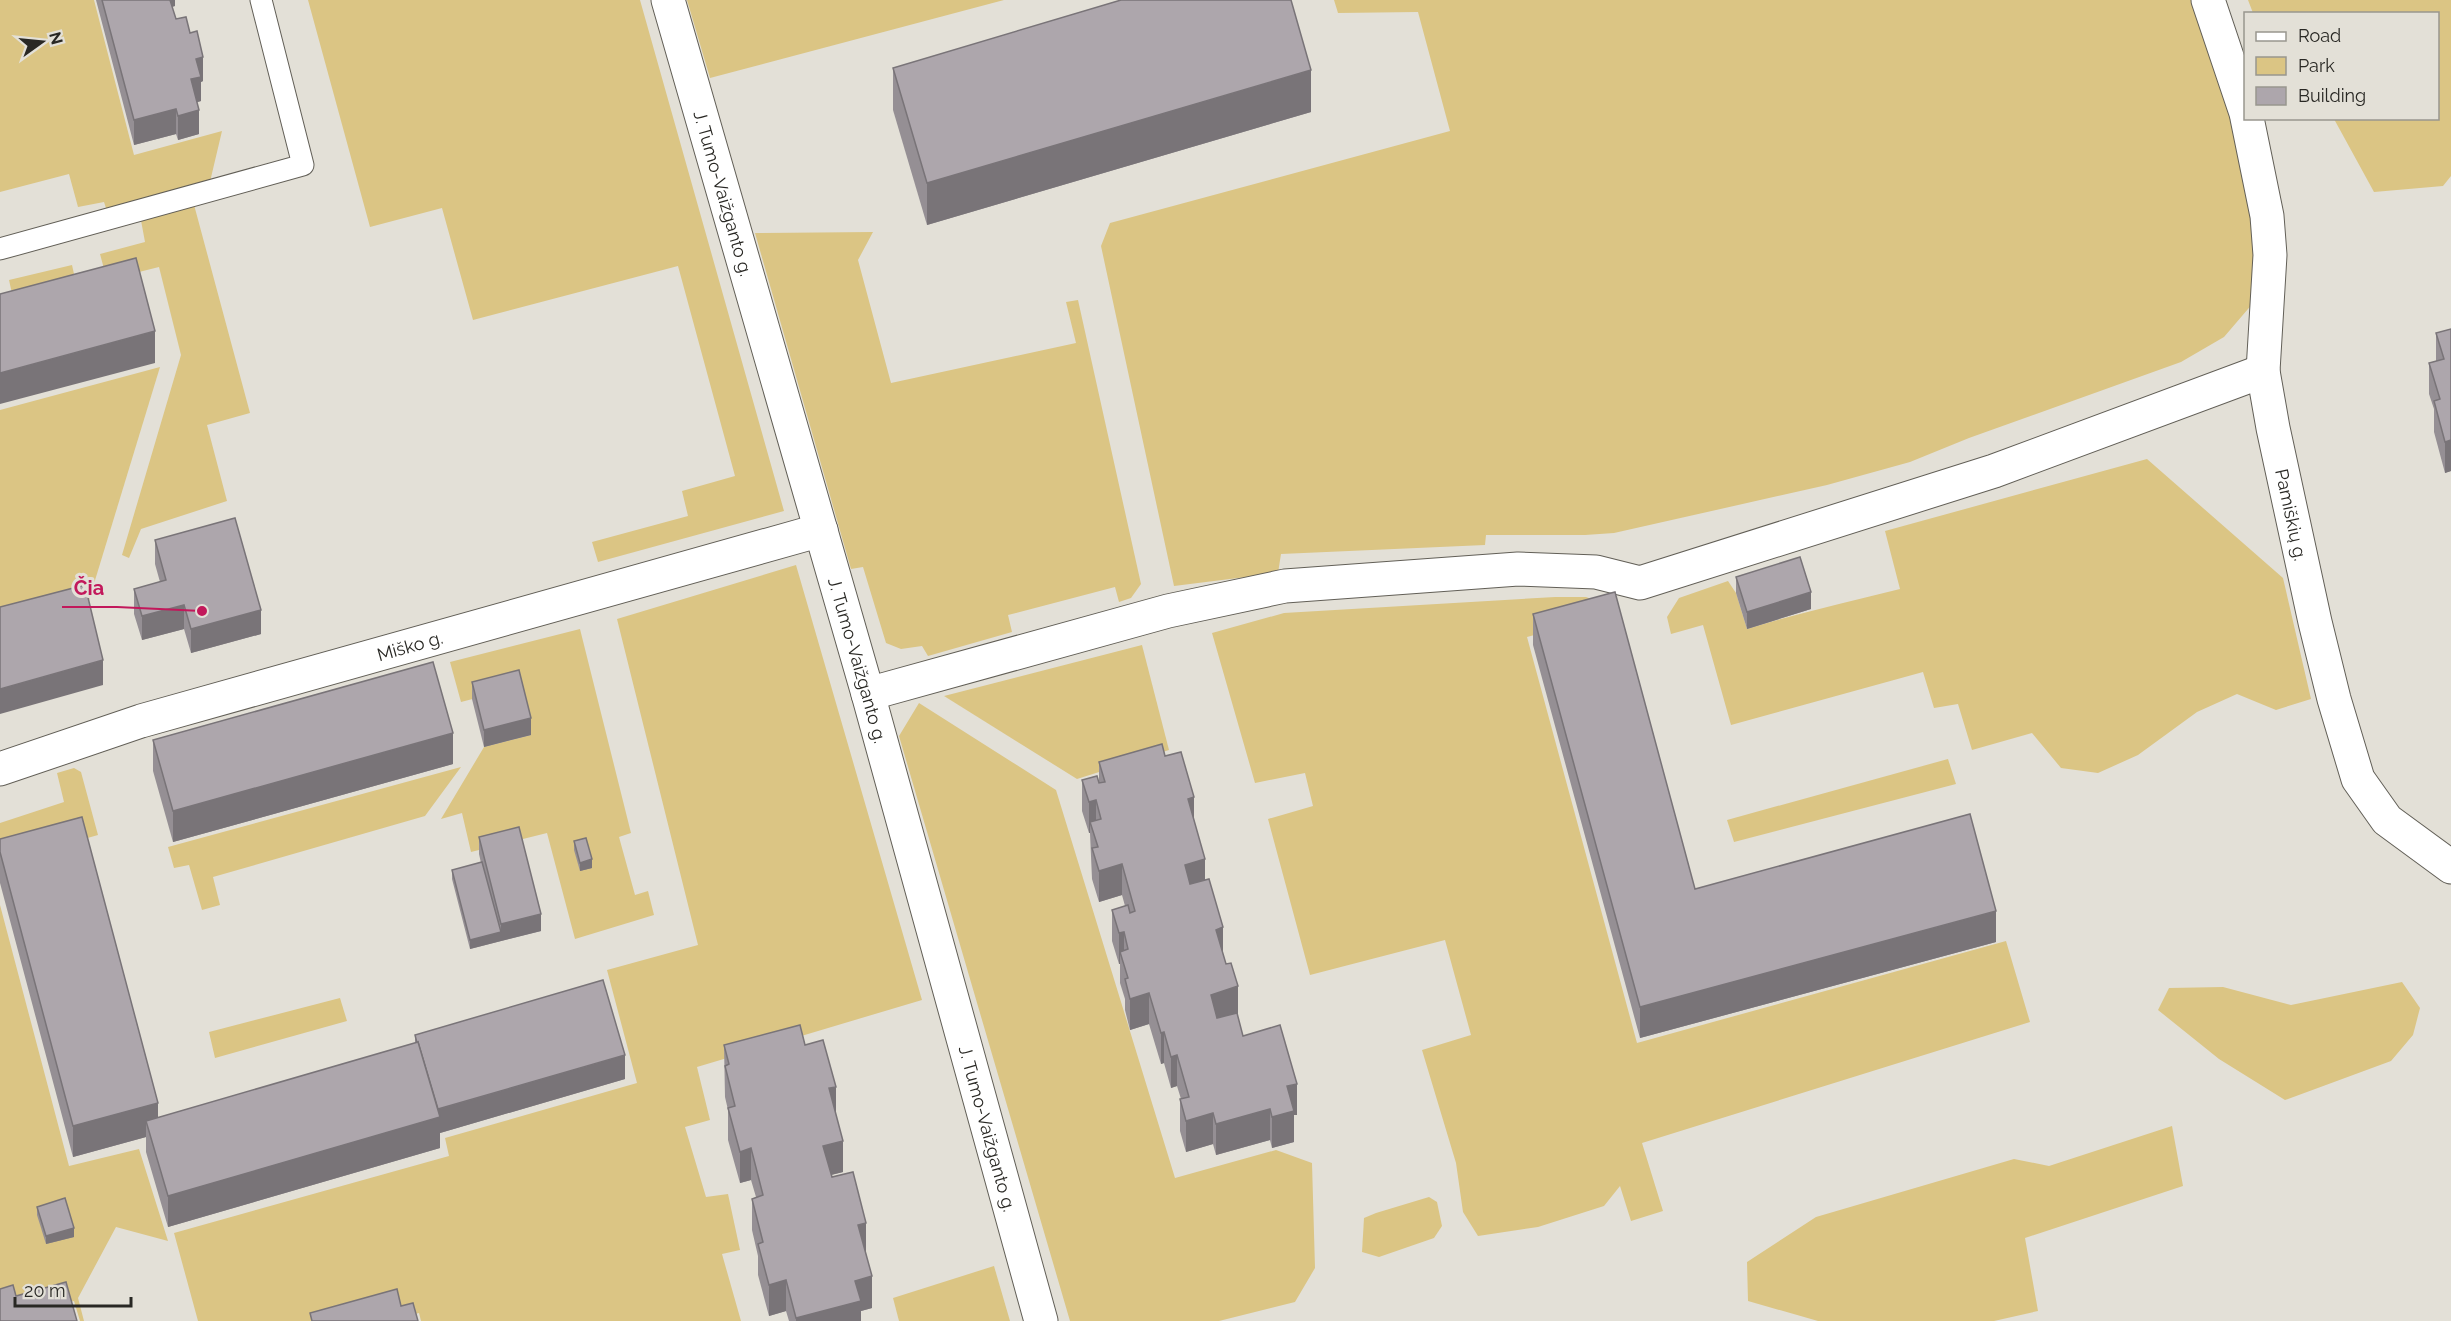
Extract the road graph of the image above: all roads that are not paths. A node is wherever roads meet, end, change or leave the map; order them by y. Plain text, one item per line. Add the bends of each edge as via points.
1 (261, 0) edge
2 (668, 0) edge
3 (2208, 0) edge
4 (2244, 107) edge
5 (2247, 120) edge
6 (0, 249) edge
7 (2263, 371) junction
8 (821, 530) junction
9 (868, 694) junction
10 (0, 769) edge
11 (2451, 867) edge
12 (1041, 1321) edge

1 - 6 lane via 303,165
2 - 8 street, J. Tumo-Vaižganto g.
3 - 4 street
5 - 7 street, Pamiškių g. via 2267,216 2270,255
7 - 9 street via 1994,471 1640,583 1596,572 1518,569 1285,586 1168,611
7 - 11 street, Pamiškių g. via 2315,622 2358,779 2386,820
8 - 9 street, J. Tumo-Vaižganto g.
8 - 10 street, Miško g. via 141,721
9 - 12 street, J. Tumo-Vaižganto g.

